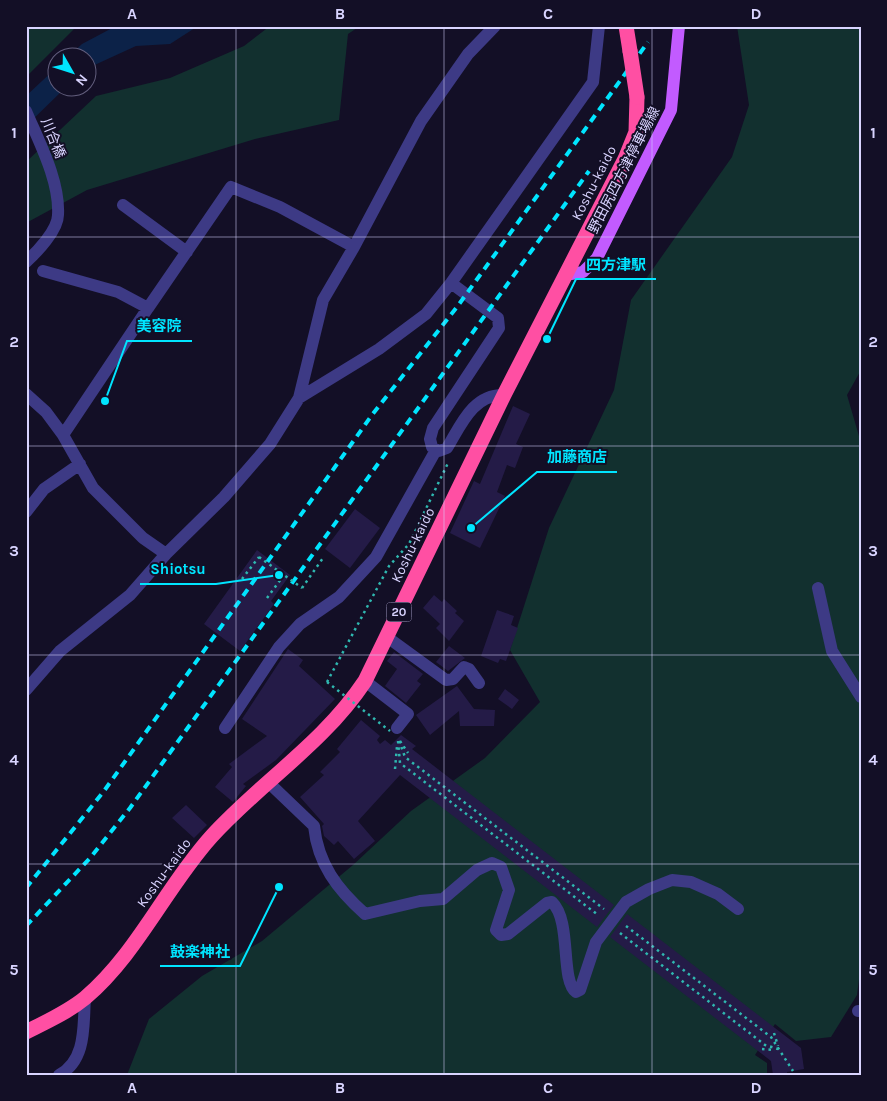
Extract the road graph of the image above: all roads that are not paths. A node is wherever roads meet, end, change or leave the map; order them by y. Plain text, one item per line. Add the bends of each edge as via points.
1 (496, 26) edge
2 (599, 26) edge
3 (626, 26) edge
4 (679, 26) edge
5 (26, 112) edge
6 (123, 205) dead end
7 (354, 247) junction
8 (187, 252) junction
9 (26, 262) edge
10 (43, 271) dead end
11 (565, 275) junction
12 (451, 283) junction
13 (148, 308) junction
14 (26, 394) edge
15 (504, 394) junction
16 (299, 398) junction
17 (63, 435) junction
18 (441, 449) junction
19 (80, 464) junction
20 (26, 512) edge
21 (166, 554) junction
22 (818, 588) dead end
23 (387, 638) junction
24 (365, 680) junction
25 (479, 682) dead end
26 (26, 690) edge
27 (861, 697) edge
28 (225, 728) dead end
29 (395, 732) road end
30 (268, 782) junction
31 (738, 909) dead end
32 (85, 998) junction
33 (26, 1032) edge
34 (58, 1075) edge

1 - 7 street via 468,54 421,121
2 - 12 street via 593,82
3 - 11 highway, Koshu-kaido / 20, bridge via 638,116 631,145
4 - 11 main road, 野田尻四方津停車場線 via 671,110 597,258 583,272
5 - 9 street, 川合橋 via 52,176 58,216 43,246
6 - 8 street
7 - 8 street via 280,207 231,187
7 - 16 street via 323,300
8 - 13 street
10 - 13 street via 118,292
11 - 15 highway, Koshu-kaido / 20
12 - 16 street via 426,314 379,349
12 - 18 street via 498,318 499,328 434,428 430,439 432,447
13 - 17 street
14 - 17 street via 46,412
15 - 18 street via 485,397 472,407
15 - 23 highway, Koshu-kaido / 20
16 - 21 street via 270,444 224,497
17 - 19 street
18 - 28 street via 376,557 339,597 300,624 279,647
19 - 20 street via 44,489
19 - 21 street via 93,488 143,538
21 - 26 street via 130,595 60,651
22 - 27 street via 832,651
23 - 24 highway, Koshu-kaido / 20
23 - 25 street via 446,680 453,679 464,667
24 - 29 street via 408,714
24 - 30 highway, Koshu-kaido / 20 via 339,717
30 - 31 street via 314,826 316,842 342,894 365,914 443,899 477,870 492,863 501,867 509,890 496,930 501,935 508,934 552,902 557,907 565,941 569,984 576,992 580,990 596,942 626,902 649,889 672,880 691,882 718,894
30 - 32 highway, Koshu-kaido / 20 via 210,838 123,956
32 - 33 highway, Koshu-kaido / 20
32 - 34 street via 82,1048 66,1071

